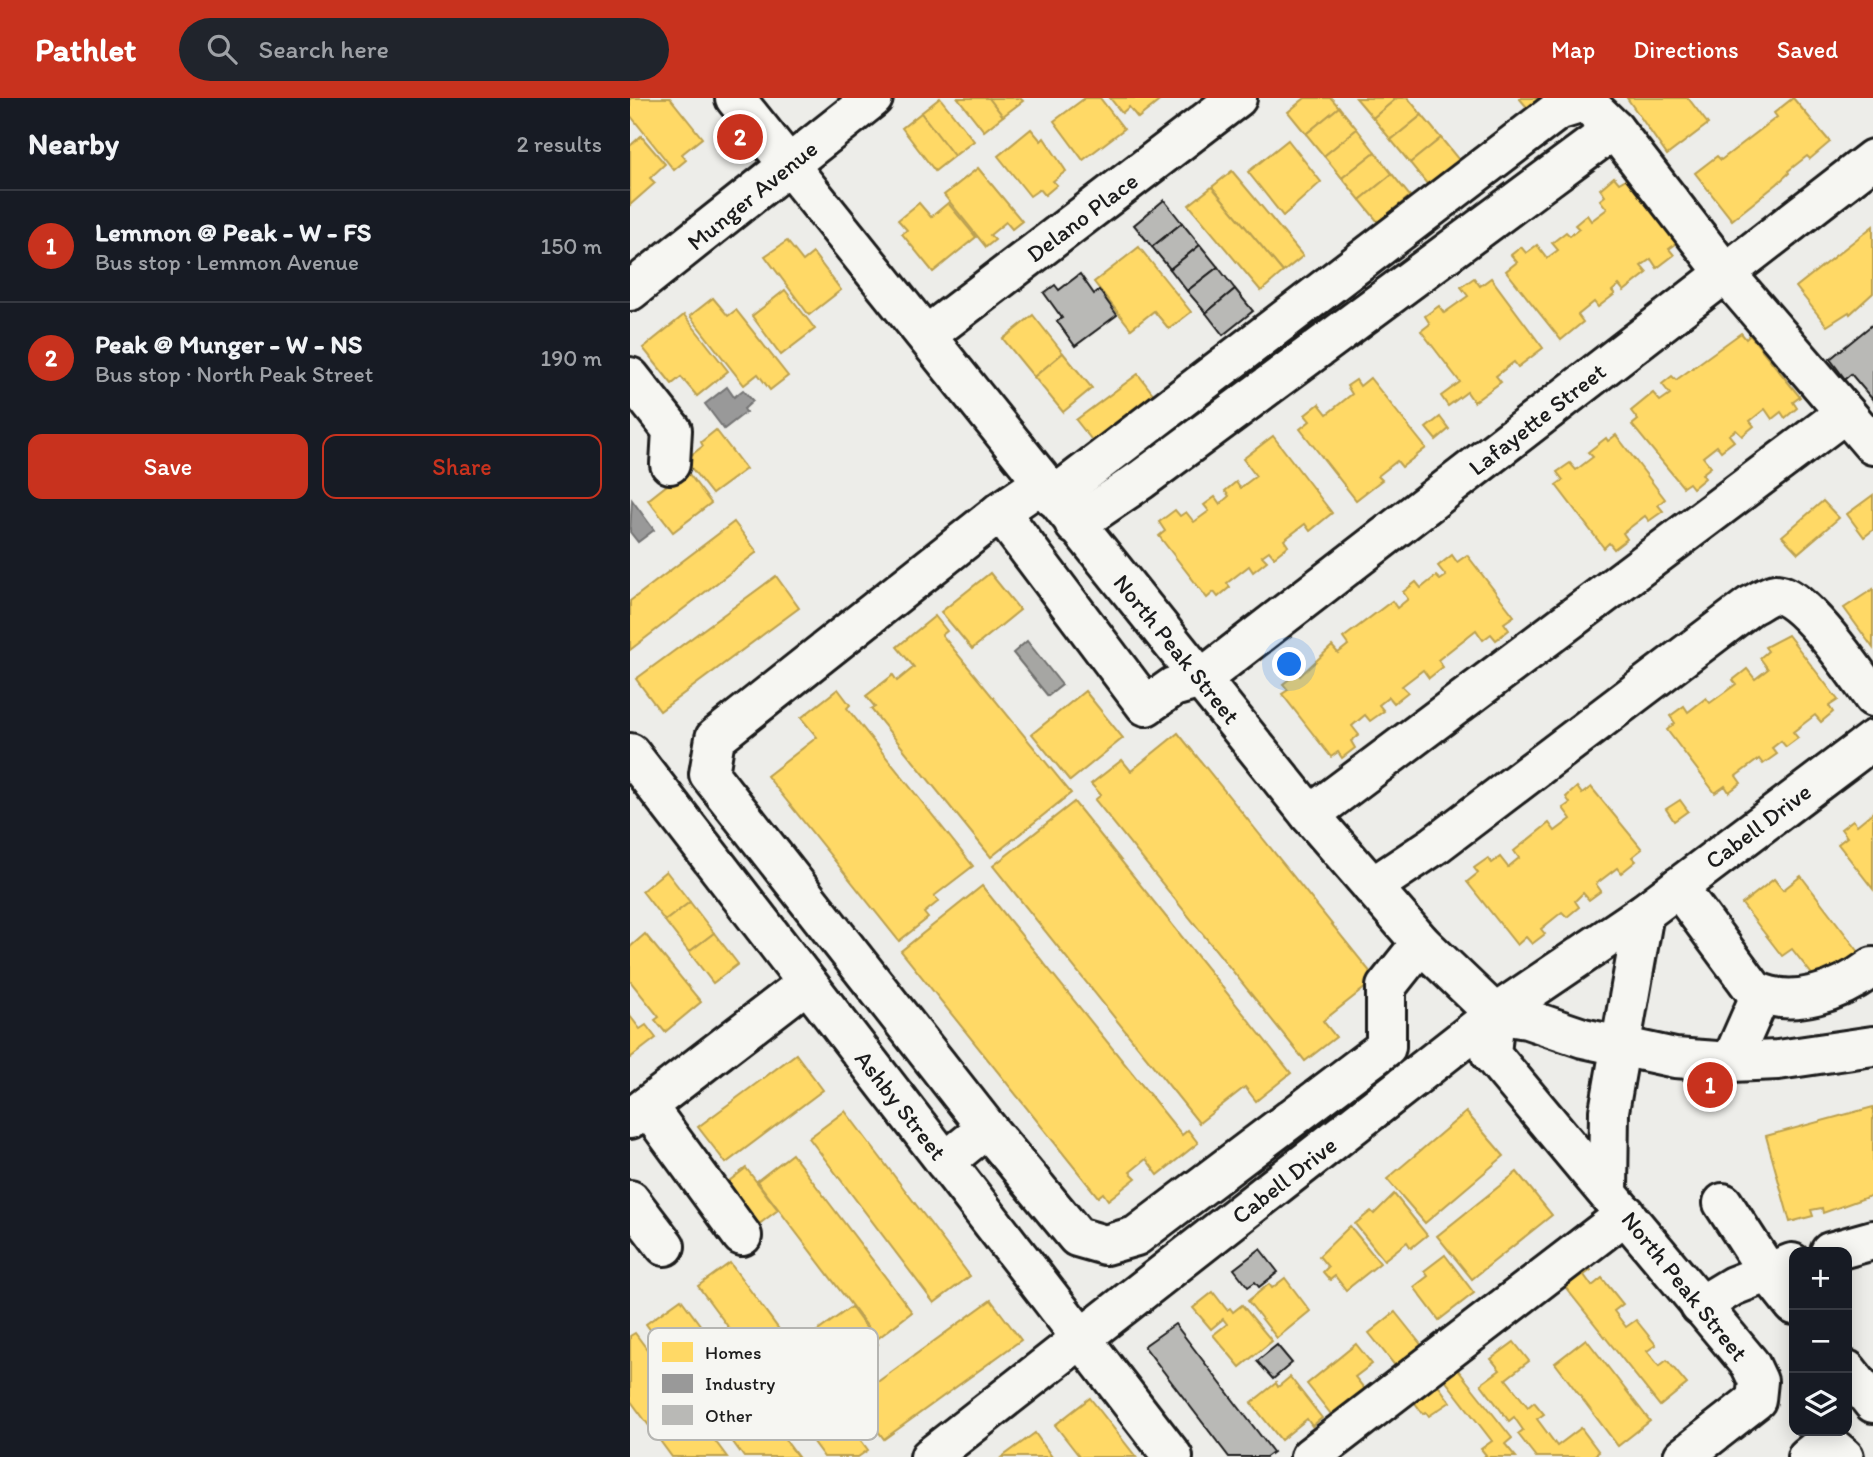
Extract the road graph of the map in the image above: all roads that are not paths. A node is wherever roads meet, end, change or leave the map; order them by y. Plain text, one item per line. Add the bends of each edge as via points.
1 (735, 98) edge
2 (873, 98) edge
3 (1237, 98) edge
4 (1614, 129) junction
5 (1873, 159) edge
6 (789, 166) junction
7 (1726, 274) junction
8 (630, 292) edge
9 (927, 335) junction
10 (630, 377) edge
11 (1845, 413) junction
12 (1873, 445) edge
13 (670, 464) dead end
14 (1057, 502) junction
15 (1000, 512) junction
16 (1201, 679) junction
17 (1873, 697) edge
18 (1873, 740) edge
19 (631, 754) edge
20 (1310, 815) junction
21 (1372, 887) junction
22 (1678, 887) junction
23 (1644, 913) junction
24 (1421, 943) junction
25 (1873, 967) edge
26 (807, 983) junction
27 (1761, 994) junction
28 (1495, 1013) junction
29 (1873, 1046) edge
30 (1621, 1047) junction
31 (1731, 1062) junction
32 (635, 1113) edge
33 (987, 1128) junction
34 (945, 1162) junction
35 (630, 1200) edge
36 (1617, 1203) junction
37 (1723, 1203) dead end
38 (742, 1236) dead end
39 (1873, 1240) edge
40 (665, 1246) dead end
41 (1848, 1247) edge
42 (1781, 1267) edge
43 (1789, 1290) edge
44 (1700, 1306) junction
45 (1081, 1339) junction
46 (1849, 1373) edge
47 (1873, 1403) edge
48 (930, 1457) edge
49 (1173, 1457) edge
50 (1310, 1457) edge
51 (1683, 1457) edge
52 (1807, 1457) edge
53 (1844, 1457) edge

1 - 6 street, North Peak Street
2 - 6 street, Munger Avenue
3 - 9 street, Delano Place
4 - 7 street
4 - 14 street via 1141,480
4 - 14 street via 1586,102 1557,111
5 - 7 street, Lafayette Street
6 - 8 street, Munger Avenue
6 - 9 street, North Peak Street
7 - 11 street
7 - 16 street, Lafayette Street
9 - 14 street, North Peak Street
10 - 13 street via 672,429
11 - 12 street
11 - 20 street
14 - 15 street
14 - 16 street, North Peak Street
15 - 16 street, Lafayette Street via 1146,706 1173,687
15 - 33 street via 715,738 709,775
16 - 20 street, North Peak Street
17 - 21 street via 1813,622 1789,598 1774,594 1750,606 1435,845
18 - 22 street, Cabell Drive
19 - 26 street, Ashby Street
20 - 21 street, North Peak Street
21 - 24 street, North Peak Street
22 - 23 street, Cabell Drive
22 - 27 street
23 - 28 street, Cabell Drive
23 - 30 street
24 - 28 street, North Peak Street
24 - 33 street via 1386,987 1386,1047 1136,1236 1105,1245 1077,1237
25 - 27 street via 1828,992 1795,999
26 - 32 street
26 - 34 street, Ashby Street
27 - 31 street
28 - 30 street
28 - 36 street, North Peak Street via 1491,1054
28 - 45 street, Cabell Drive
29 - 31 street via 1827,1055
30 - 31 street via 1675,1058
30 - 36 street, North Peak Street via 1609,1111
32 - 38 street
33 - 34 street
34 - 45 street, Ashby Street
35 - 40 street
36 - 44 street, North Peak Street
36 - 50 street
37 - 42 street
39 - 41 street
42 - 43 street
42 - 44 street via 1720,1292
44 - 51 street, North Peak Street via 1750,1364 1758,1381 1756,1400
45 - 48 street, Cabell Drive
45 - 49 street, Ashby Street
46 - 47 street
52 - 53 street via 1817,1449 1833,1448

